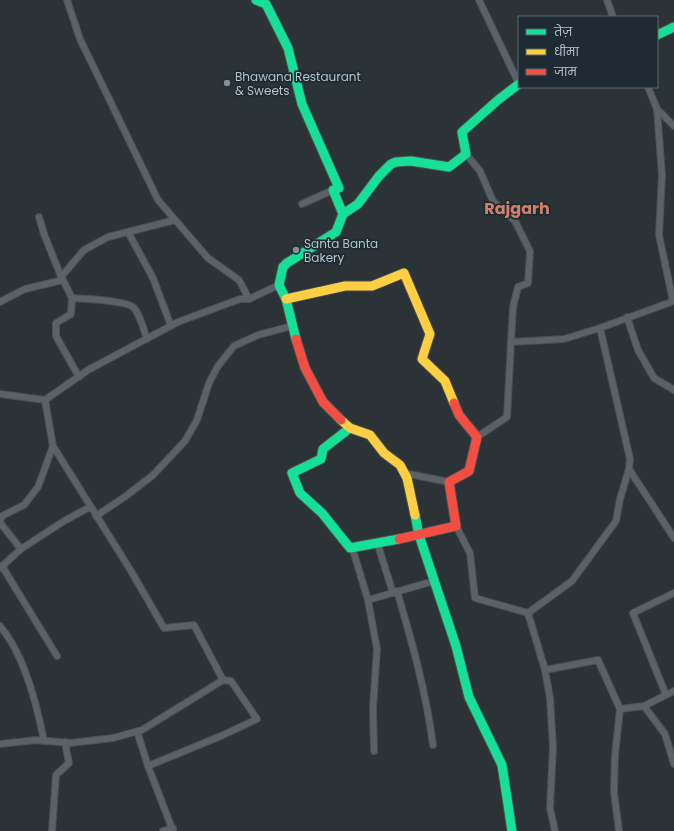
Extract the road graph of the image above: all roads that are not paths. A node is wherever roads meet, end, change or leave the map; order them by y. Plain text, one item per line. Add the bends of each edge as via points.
1 (67, 0) edge
2 (256, 0) edge
3 (479, 0) edge
4 (607, 0) edge
5 (267, 2) edge
6 (613, 16) edge
7 (674, 26) edge
8 (658, 34) edge
9 (518, 82) edge
10 (518, 85) edge
11 (648, 88) edge
12 (657, 109) junction
13 (674, 126) edge
14 (466, 154) junction
15 (333, 190) junction
16 (302, 204) dead end
17 (343, 214) junction
18 (39, 218) dead end
19 (175, 220) junction
20 (128, 232) junction
21 (62, 278) junction
22 (279, 285) junction
23 (72, 298) junction
24 (249, 299) junction
25 (286, 299) junction
26 (674, 301) edge
27 (0, 302) edge
28 (627, 317) junction
29 (171, 326) junction
30 (292, 326) junction
31 (600, 328) junction
32 (147, 339) junction
33 (511, 342) junction
34 (79, 377) junction
35 (674, 390) edge
36 (0, 394) edge
37 (46, 400) junction
38 (350, 428) junction
39 (477, 436) junction
40 (52, 446) junction
41 (629, 469) junction
42 (404, 473) junction
43 (448, 482) junction
44 (90, 507) junction
45 (96, 516) junction
46 (0, 523) edge
47 (456, 526) junction
48 (419, 535) junction
49 (674, 538) edge
50 (377, 542) junction
51 (352, 547) junction
52 (21, 549) junction
53 (1, 567) edge
54 (434, 581) junction
55 (395, 592) junction
56 (674, 593) edge
57 (368, 600) junction
58 (528, 613) junction
59 (0, 626) edge
60 (57, 656) dead end
61 (545, 670) junction
62 (224, 680) junction
63 (674, 691) edge
64 (666, 695) junction
65 (644, 706) junction
66 (620, 709) junction
67 (137, 731) junction
68 (44, 741) junction
69 (65, 742) junction
70 (0, 744) edge
71 (433, 745) dead end
72 (374, 751) dead end
73 (674, 764) edge
74 (148, 766) junction
75 (173, 830) edge
76 (52, 831) edge
77 (163, 831) edge
78 (512, 831) edge
79 (555, 831) edge
80 (619, 831) edge

1 - 19 street via 80,39 158,200
2 - 5 street
3 - 9 street
4 - 6 street
5 - 15 street via 288,48 302,104 339,188
7 - 8 street
10 - 14 street via 462,132
11 - 12 street
12 - 13 street
12 - 26 street via 662,175 659,235
14 - 17 street via 449,167 411,161 392,163 374,181 352,210
14 - 33 street via 480,171 493,201 515,221 530,251 528,283 518,287 513,308
15 - 16 street
15 - 17 street
17 - 22 street via 336,232 283,267
18 - 21 street
19 - 20 street
19 - 24 street via 208,258 239,280
20 - 21 street via 108,237 84,250
20 - 29 street via 153,278
21 - 23 street
21 - 27 street via 25,289
22 - 24 street
22 - 25 street
23 - 32 street via 123,302 133,306
23 - 34 street via 71,314 56,323 56,336
24 - 29 street via 240,299
25 - 30 street
25 - 39 street via 345,286 372,286 404,273 430,334 422,359 444,381 459,415
26 - 28 street
28 - 31 street
28 - 35 street via 638,350 654,378
29 - 32 street
30 - 38 street via 306,368 323,402
30 - 45 street via 258,335 234,346 212,377 197,420 185,440 153,475
31 - 33 street via 564,339
31 - 41 street via 630,459
32 - 34 street
33 - 39 street via 507,417
34 - 37 street
36 - 37 street
37 - 40 street
38 - 42 street via 370,435 384,453 400,465
38 - 51 street via 323,448 322,459 292,473 300,493 322,513 350,548
39 - 43 street via 469,471
40 - 44 street
40 - 46 street via 38,487 24,505 2,516
41 - 49 street
41 - 58 street via 616,521 572,582
42 - 43 street
42 - 48 street
43 - 47 street
44 - 45 street
44 - 52 street
45 - 62 street via 164,628 194,625
46 - 52 street
47 - 48 street
47 - 58 street via 470,553 475,598
48 - 50 street
48 - 54 street
50 - 51 street
50 - 55 street
51 - 57 street
52 - 53 street
53 - 60 street
54 - 55 street
54 - 78 street via 456,646 469,697 502,765
55 - 57 street
55 - 71 street via 420,670
56 - 64 street via 633,613
57 - 72 street via 378,649
58 - 61 street
59 - 68 street via 8,635 22,664 38,711
61 - 66 street via 598,660
61 - 79 street via 550,698 553,747 550,808
62 - 67 street
62 - 74 street via 231,681 257,719
63 - 64 street
64 - 65 street
65 - 66 street
65 - 73 street via 665,734
66 - 80 street via 614,785
67 - 69 street via 113,738
67 - 74 street
68 - 69 street
68 - 70 street
69 - 76 street via 69,763 56,775
74 - 75 street
75 - 77 street

